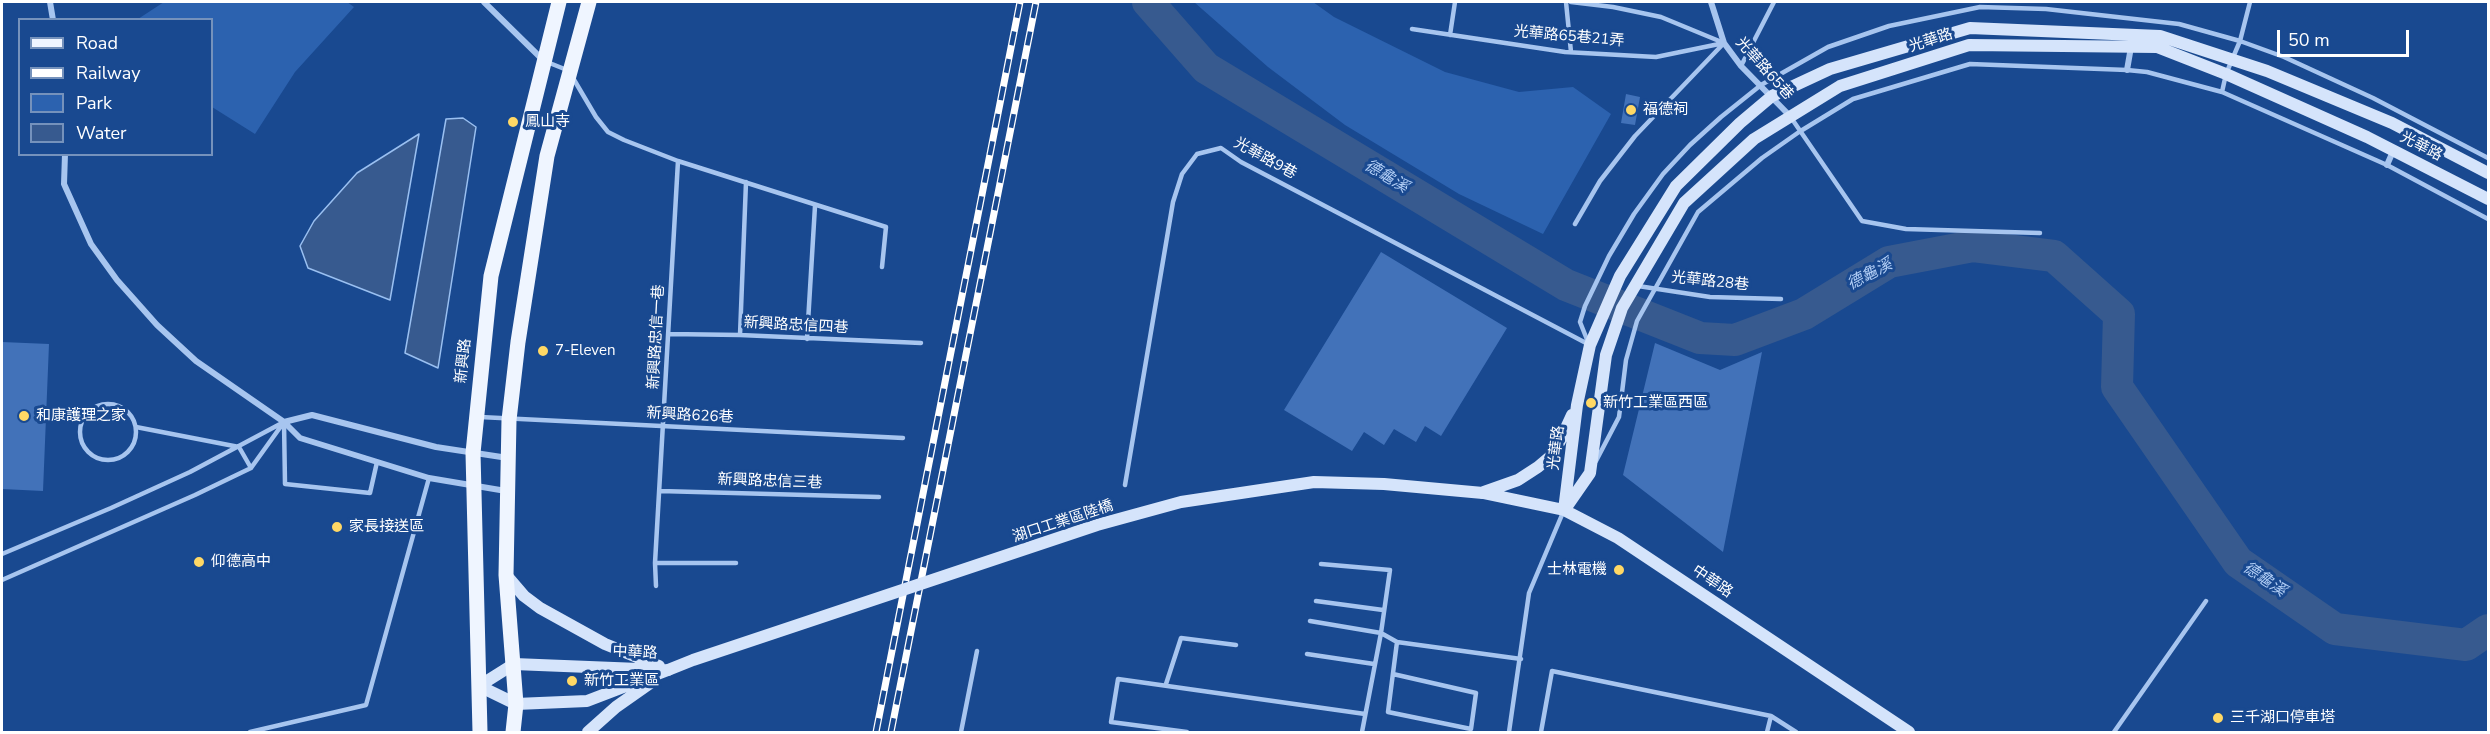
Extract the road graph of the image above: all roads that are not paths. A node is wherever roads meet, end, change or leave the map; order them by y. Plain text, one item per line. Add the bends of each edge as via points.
1 (50, 2) edge
2 (484, 2) edge
3 (559, 2) edge
4 (589, 2) edge
5 (1455, 2) edge
6 (1566, 2) edge
7 (1571, 2) edge
8 (1711, 2) edge
9 (1774, 2) edge
10 (2250, 2) edge
11 (52, 18) edge
12 (1412, 29) dead end
13 (1450, 35) junction
14 (2240, 41) junction
15 (1724, 43) junction
16 (2131, 47) junction
17 (1571, 52) junction
18 (2232, 60) junction
19 (544, 61) junction
20 (1742, 66) junction
21 (2127, 70) junction
22 (569, 71) junction
23 (2226, 74) junction
24 (1761, 85) junction
25 (2222, 92) junction
26 (1772, 96) junction
27 (1790, 117) junction
28 (1799, 132) junction
29 (2394, 149) junction
30 (65, 156) edge
31 (2488, 158) edge
32 (678, 161) junction
33 (2387, 165) junction
34 (2488, 173) edge
35 (746, 182) junction
36 (2488, 199) edge
37 (815, 206) junction
38 (2488, 219) edge
39 (1575, 224) dead end
40 (2040, 233) dead end
41 (882, 267) dead end
42 (1634, 288) junction
43 (1657, 288) junction
44 (1781, 299) dead end
45 (669, 334) junction
46 (740, 334) junction
47 (807, 339) junction
48 (921, 343) dead end
49 (1590, 345) junction
50 (1577, 405) junction
51 (477, 417) junction
52 (509, 420) junction
53 (284, 422) junction
54 (136, 427) junction
55 (664, 427) junction
56 (903, 438) dead end
57 (239, 447) junction
58 (473, 453) junction
59 (509, 458) junction
60 (377, 462) junction
61 (251, 468) junction
62 (1590, 473) junction
63 (429, 478) junction
64 (1125, 485) dead end
65 (472, 486) junction
66 (509, 491) junction
67 (660, 491) junction
68 (1483, 493) junction
69 (879, 497) dead end
70 (1564, 510) junction
71 (2, 554) edge
72 (656, 562) junction
73 (736, 563) dead end
74 (1321, 564) dead end
75 (506, 575) junction
76 (2, 580) edge
77 (656, 586) dead end
78 (1316, 601) dead end
79 (2206, 601) dead end
80 (1383, 610) junction
81 (1310, 621) dead end
82 (1381, 633) junction
83 (1397, 642) junction
84 (1236, 645) dead end
85 (978, 651) dead end
86 (1307, 654) dead end
87 (1521, 659) junction
88 (514, 664) junction
89 (1374, 664) junction
90 (668, 670) junction
91 (1393, 674) junction
92 (1166, 684) junction
93 (479, 686) junction
94 (516, 704) junction
95 (1365, 714) junction
96 (1771, 716) junction
97 (250, 732) edge
98 (480, 732) edge
99 (513, 732) edge
100 (588, 732) edge
101 (961, 732) edge
102 (1187, 732) edge
103 (1362, 732) edge
104 (1509, 732) edge
105 (1541, 732) edge
106 (1767, 732) edge
107 (1796, 732) edge
108 (1909, 732) edge
109 (2114, 732) edge

1 - 11 street
2 - 19 street
3 - 19 main road, 新興路
4 - 22 main road
5 - 13 lane
6 - 17 lane
7 - 15 lane via 1661,17
8 - 15 street, 光華路65巷
9 - 20 lane
10 - 14 lane
12 - 13 lane, 光華路65巷21弄
13 - 17 lane, 光華路65巷21弄
14 - 18 lane
14 - 24 lane, 光華路 via 2179,24 2046,9 1980,7 1889,26 1827,47
14 - 31 lane, 光華路 via 2373,98
15 - 17 lane, 光華路65巷21弄 via 1656,57
15 - 20 street, 光華路65巷
15 - 39 lane via 1635,136 1600,181
16 - 21 street
16 - 23 street, 光華路 via 2157,47
16 - 27 street, 光華路 via 1969,45 1840,86
18 - 23 lane
18 - 26 street, 光華路 via 2160,36 1970,28 1830,69
18 - 34 street, 光華路 via 2392,123
19 - 22 lane
19 - 51 main road, 新興路 via 491,276
20 - 24 street, 光華路65巷
21 - 25 lane, 光華路
21 - 28 lane, 光華路 via 1970,64 1853,99
22 - 32 lane via 608,132
22 - 52 main road via 547,156
23 - 25 lane
23 - 29 street, 光華路
24 - 26 street, 光華路65巷
24 - 49 lane, 光華路 via 1690,145 1634,214 1585,306 1580,322
25 - 33 lane, 光華路
26 - 27 street, 光華路65巷
26 - 49 street, 光華路 via 1676,186 1617,281
27 - 28 lane
27 - 42 street, 光華路 via 1754,139 1684,203
28 - 40 lane via 1862,220 1906,229
28 - 43 lane, 光華路 via 1698,212
29 - 33 street
29 - 36 street, 光華路
30 - 53 street via 64,184 78,220 117,280 196,361
32 - 35 lane
32 - 45 lane, 新興路忠信一巷
33 - 38 lane, 光華路
35 - 37 lane
35 - 46 lane
37 - 41 lane via 886,226
37 - 47 lane
42 - 43 lane, 光華路28巷
42 - 62 street, 光華路 via 1619,316 1606,355
43 - 44 lane, 光華路28巷 via 1710,297
43 - 62 lane, 光華路 via 1637,321 1626,360 1618,417
45 - 46 lane, 新興路忠信四巷
45 - 55 lane, 新興路忠信一巷
46 - 47 lane, 新興路忠信四巷
47 - 48 lane, 新興路忠信四巷
49 - 50 street, 光華路
49 - 64 lane, 光華路9巷 via 1221,148 1197,154 1182,174 1173,202
50 - 68 street via 1551,456 1518,480
50 - 70 street, 光華路
51 - 52 lane, 新興路626巷
51 - 58 main road, 新興路
52 - 55 lane, 新興路626巷
52 - 59 main road
53 - 57 lane
53 - 58 street via 312,414
53 - 60 street via 300,438
53 - 60 lane via 285,484 370,493
53 - 61 lane
54 - 54 lane via 126,410 118,405 101,405 86,414 79,430 80,440 91,456 109,461 119,459 133,446
54 - 57 lane
55 - 56 lane, 新興路626巷
55 - 67 lane, 新興路忠信一巷
57 - 61 lane
57 - 71 lane
58 - 59 street
58 - 65 main road, 新興路
59 - 66 main road
60 - 63 street
61 - 76 lane
62 - 70 street, 光華路
63 - 65 street
63 - 97 lane via 366,705
65 - 66 street
65 - 93 main road, 新興路
66 - 75 main road
67 - 69 lane, 新興路忠信三巷
67 - 72 lane, 新興路忠信一巷
68 - 70 street, 中華路
68 - 90 street, 湖口工業區陸橋, bridge via 1314,482 1181,502 1097,525
70 - 87 lane via 1529,592
70 - 108 street, 中華路 via 1618,538
72 - 73 lane
72 - 77 lane, 新興路忠信一巷
74 - 80 lane via 1390,570
75 - 88 main road
75 - 90 street via 540,608 605,644
78 - 80 lane
79 - 109 lane
80 - 82 lane
81 - 82 lane
82 - 83 lane
82 - 89 lane
83 - 87 lane
83 - 91 lane
84 - 92 lane via 1181,638
85 - 101 lane
86 - 89 lane
87 - 104 lane
88 - 90 street, 中華路
88 - 93 street
88 - 94 main road
89 - 95 lane
90 - 94 street, 中華路 via 587,701
90 - 100 street
91 - 91 lane via 1388,712 1471,729 1476,693
92 - 95 lane
92 - 102 lane via 1118,679 1111,722
93 - 94 street, 中華路
93 - 98 main road, 新興路
94 - 99 main road
95 - 103 lane
96 - 105 lane via 1552,671
96 - 106 lane
96 - 107 lane

